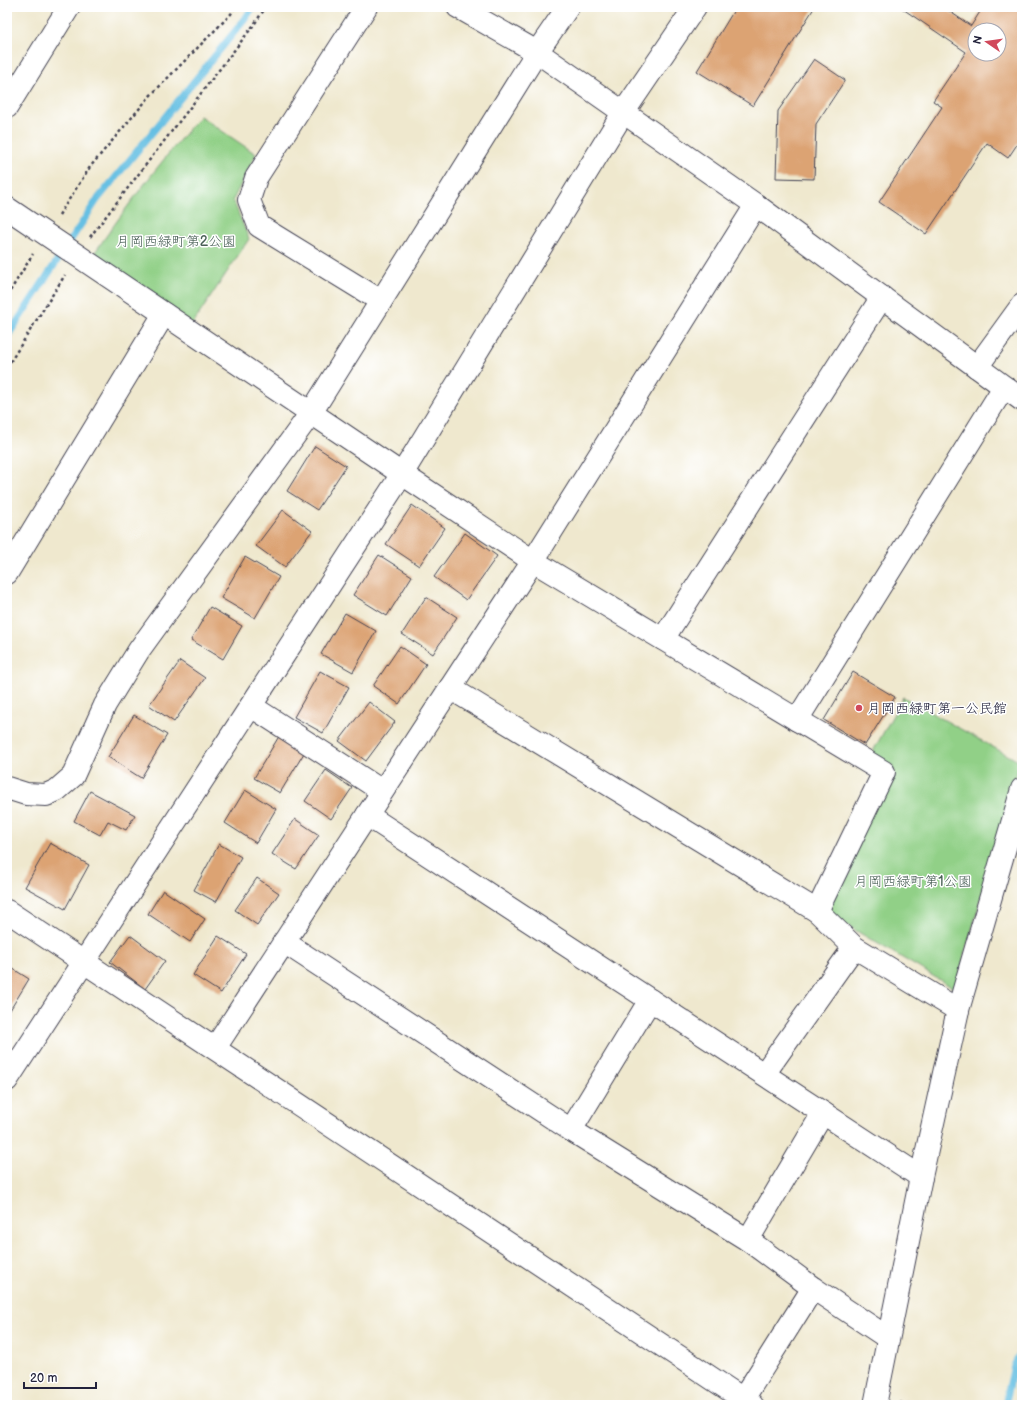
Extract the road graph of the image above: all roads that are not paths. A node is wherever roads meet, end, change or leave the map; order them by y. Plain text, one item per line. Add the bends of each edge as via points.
1 (69, 7) edge
2 (366, 7) edge
3 (458, 7) edge
4 (568, 7) edge
5 (695, 7) edge
6 (538, 52) junction
7 (7, 107) edge
8 (623, 113) junction
9 (756, 205) junction
10 (7, 208) edge
11 (882, 298) junction
12 (381, 301) junction
13 (1022, 305) edge
14 (164, 314) junction
15 (977, 367) junction
16 (1004, 387) junction
17 (1022, 400) edge
18 (311, 413) junction
19 (402, 474) junction
20 (533, 561) junction
21 (7, 573) edge
22 (663, 639) junction
23 (450, 688) junction
24 (251, 706) junction
25 (797, 720) junction
26 (7, 788) edge
27 (1022, 789) edge
28 (382, 791) junction
29 (367, 815) junction
30 (7, 911) edge
31 (817, 911) junction
32 (284, 942) junction
33 (854, 947) junction
34 (85, 962) junction
35 (650, 1000) junction
36 (958, 1010) junction
37 (215, 1048) junction
38 (764, 1074) junction
39 (7, 1080) edge
40 (823, 1114) junction
41 (571, 1130) junction
42 (920, 1177) junction
43 (748, 1240) junction
44 (812, 1288) junction
45 (888, 1338) junction
46 (747, 1402) edge
47 (875, 1405) edge

1 - 7 street
2 - 12 street via 256,178 249,200 259,226
3 - 6 street
4 - 6 street
5 - 8 street
6 - 8 street
6 - 12 street
8 - 9 street
8 - 19 street
9 - 11 street
9 - 20 street
10 - 14 street
11 - 15 street
11 - 22 street
12 - 18 street
13 - 15 street
14 - 18 street
14 - 21 street
15 - 16 street
16 - 17 street
16 - 25 street
18 - 19 street
18 - 26 street via 139,650 105,705 73,776 58,790 46,795 26,794
19 - 20 street
19 - 24 street
20 - 22 street
20 - 23 street
22 - 25 street
23 - 28 street
23 - 31 street
24 - 28 street
24 - 34 street
25 - 31 street via 884,772
27 - 36 street
28 - 29 street
29 - 32 street
29 - 35 street
30 - 34 street
31 - 33 street
32 - 37 street
32 - 41 street
33 - 36 street
33 - 38 street
34 - 37 street
34 - 39 street
35 - 38 street
35 - 41 street
36 - 42 street
37 - 46 street
38 - 40 street
40 - 42 street
40 - 43 street
41 - 43 street
42 - 45 street
43 - 44 street
44 - 45 street
44 - 46 street
45 - 47 street

